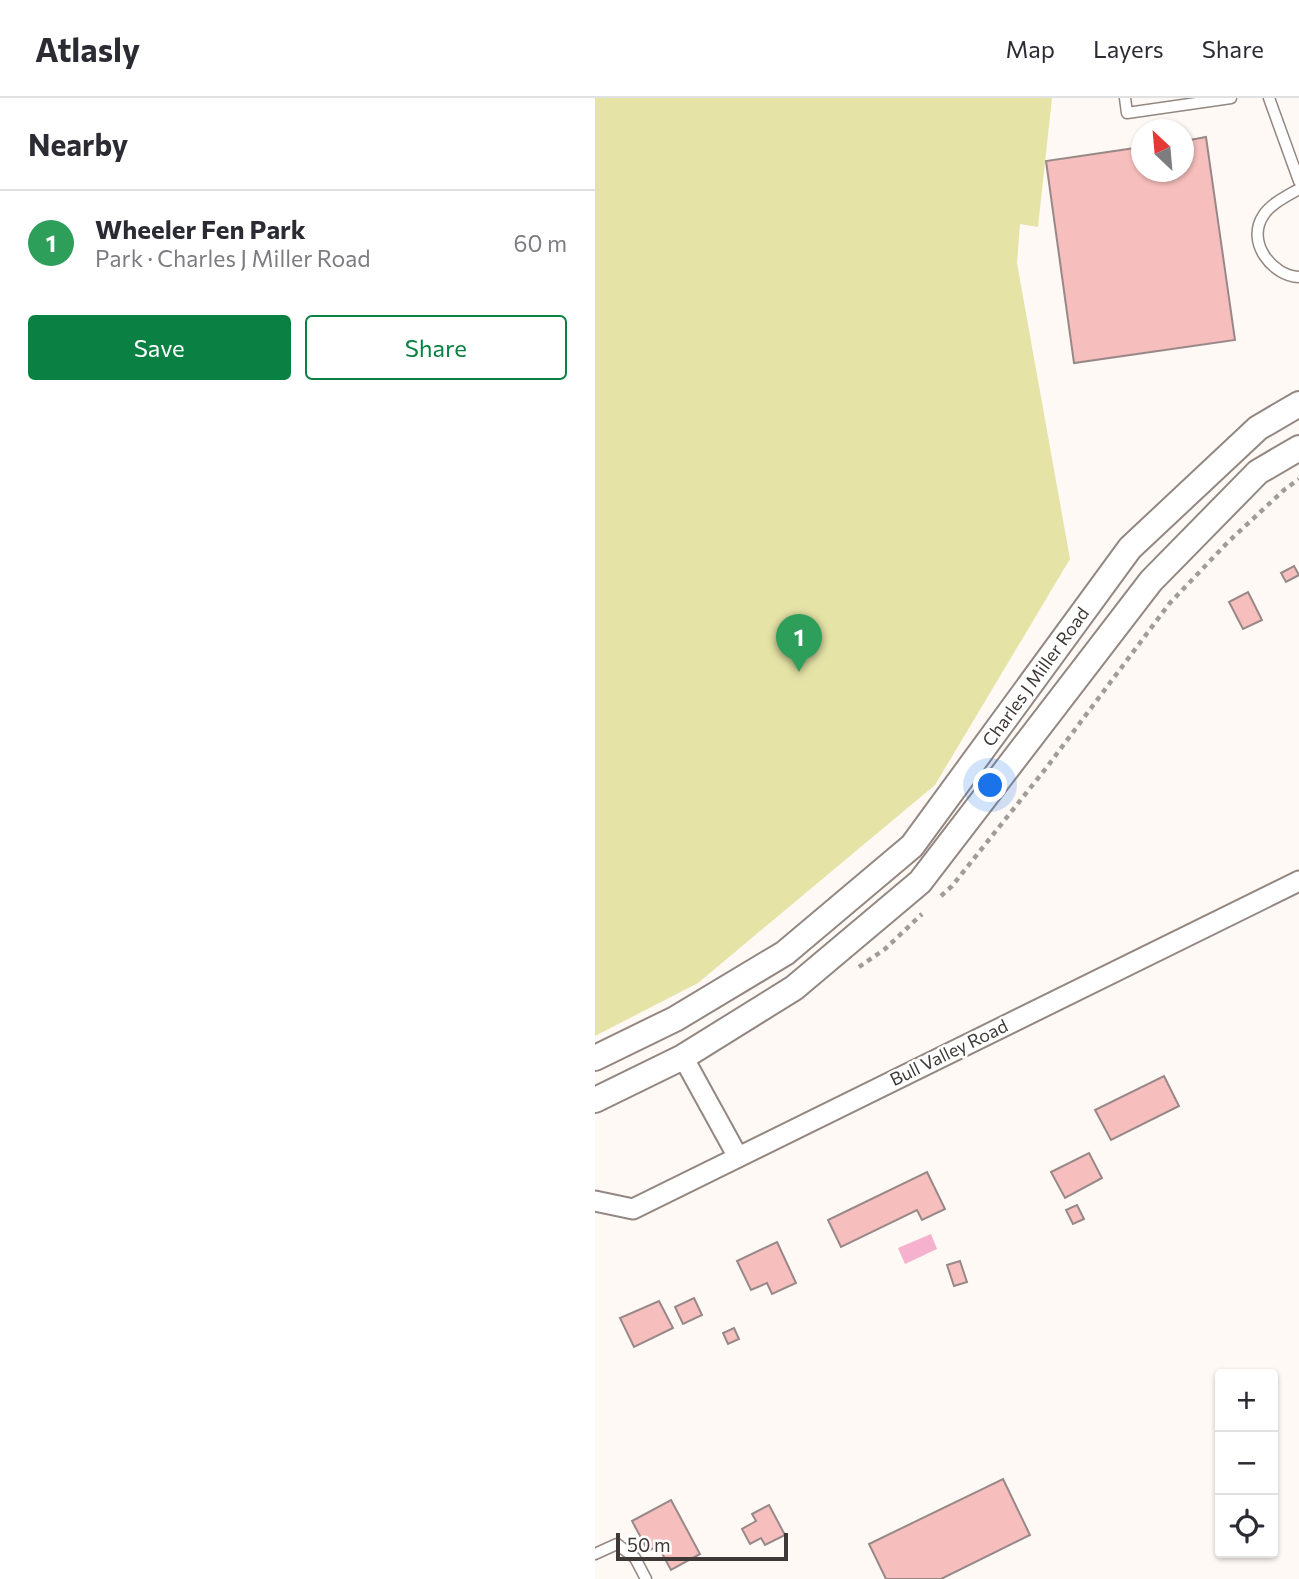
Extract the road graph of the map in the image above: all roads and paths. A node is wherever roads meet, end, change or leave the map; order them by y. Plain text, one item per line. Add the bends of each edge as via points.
1 (1125, 98) edge
2 (1231, 98) edge
3 (1269, 98) edge
4 (1209, 99) edge
5 (1299, 181) edge
6 (1299, 189) edge
7 (1299, 277) edge
8 (1299, 404) edge
9 (1299, 448) edge
10 (1299, 881) edge
11 (683, 1057) junction
12 (595, 1058) edge
13 (595, 1100) edge
14 (738, 1157) junction
15 (595, 1201) edge
16 (595, 1554) edge
17 (646, 1579) edge

1 - 4 lane via 1126,113
2 - 4 lane
3 - 5 lane
6 - 7 lane via 1273,205 1259,226 1261,247 1272,267
8 - 12 street, Charles J Miller Road via 1258,428 1130,548 912,846 785,953 675,1019
9 - 11 street, Charles J Miller Road via 1258,472 1151,581 920,882 794,988
10 - 14 street, Bull Valley Road
11 - 13 street, Charles J Miller Road
11 - 14 street
14 - 15 street, Bull Valley Road via 633,1209
16 - 17 lane via 617,1544 635,1558

